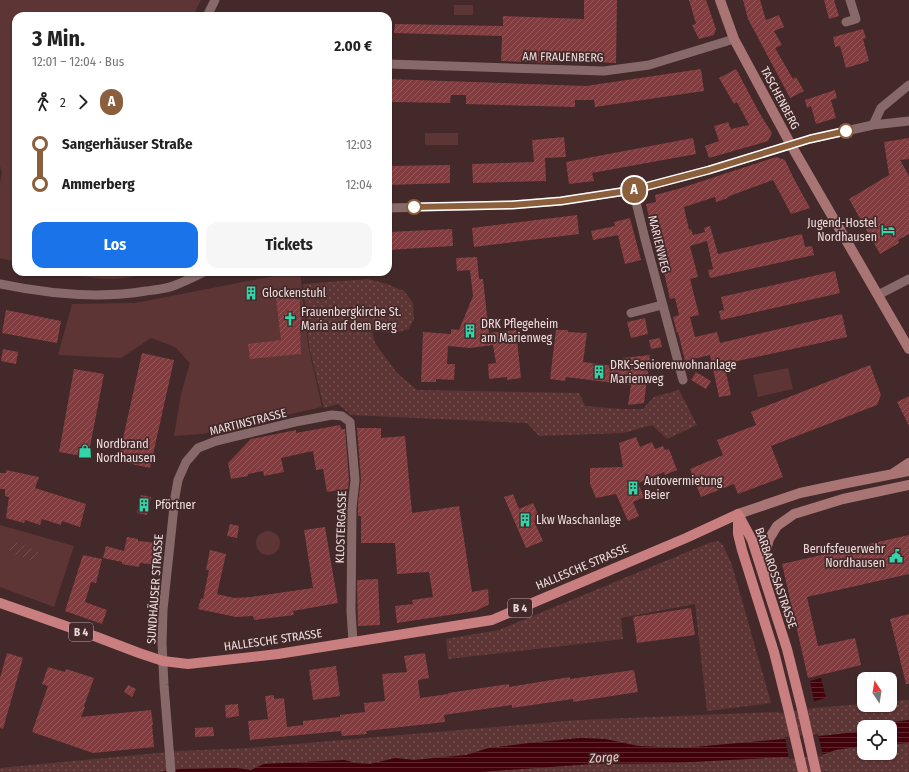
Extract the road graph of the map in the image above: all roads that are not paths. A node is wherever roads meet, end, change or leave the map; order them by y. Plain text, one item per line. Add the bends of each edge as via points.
1 (215, 0) edge
2 (720, 0) edge
3 (850, 0) edge
4 (209, 12) edge
5 (846, 22) dead end
6 (734, 39) junction
7 (392, 64) edge
8 (909, 86) edge
9 (909, 121) edge
10 (873, 125) junction
11 (791, 145) junction
12 (633, 190) junction
13 (392, 208) edge
14 (195, 276) edge
15 (909, 279) edge
16 (0, 284) edge
17 (878, 295) junction
18 (662, 305) junction
19 (631, 313) dead end
20 (909, 349) edge
21 (683, 380) dead end
22 (342, 416) joint
23 (909, 463) edge
24 (909, 472) edge
25 (892, 474) junction
26 (178, 480) joint
27 (909, 485) edge
28 (738, 514) junction
29 (765, 577) junction
30 (0, 603) edge
31 (353, 642) junction
32 (163, 661) junction
33 (171, 772) edge
34 (802, 772) edge
35 (816, 772) edge

1 - 4 street
2 - 6 main road, TASCHENBERG
3 - 5 street via 856,19
6 - 7 street, AM FRAUENBERG via 649,65 604,71
6 - 11 main road, TASCHENBERG
8 - 10 street via 881,108
9 - 10 street
10 - 11 street
11 - 12 street
11 - 17 main road, TASCHENBERG
12 - 13 street via 561,201 512,205
12 - 18 street, MARIENWEG
14 - 16 street via 174,286 130,294 66,294
15 - 17 street
17 - 20 main road, TASCHENBERG
18 - 19 street
18 - 21 street, MARIENWEG
22 - 26 street, MARTINSTRASSE via 295,422 198,448 186,462
22 - 31 street, KLOSTERGASSE via 350,422 355,480 352,514
23 - 25 main road
24 - 25 main road, HALLESCHE STRASSE
25 - 28 main road, HALLESCHE STRASSE via 800,492
26 - 32 street, SUNDHÄUSER STRASSE via 164,602
27 - 29 main road via 843,499 794,514 777,526 769,539
28 - 29 main road, BARBAROSSASTRASSE via 752,540
28 - 31 main road, HALLESCHE STRASSE / B 4 via 492,620
28 - 34 main road, BARBAROSSASTRASSE via 738,534 774,652
29 - 35 main road, BARBAROSSASTRASSE via 787,649
30 - 32 main road, B 4
31 - 32 main road, HALLESCHE STRASSE / B 4 via 188,664
32 - 33 street, SUNDHÄUSER STRASSE

